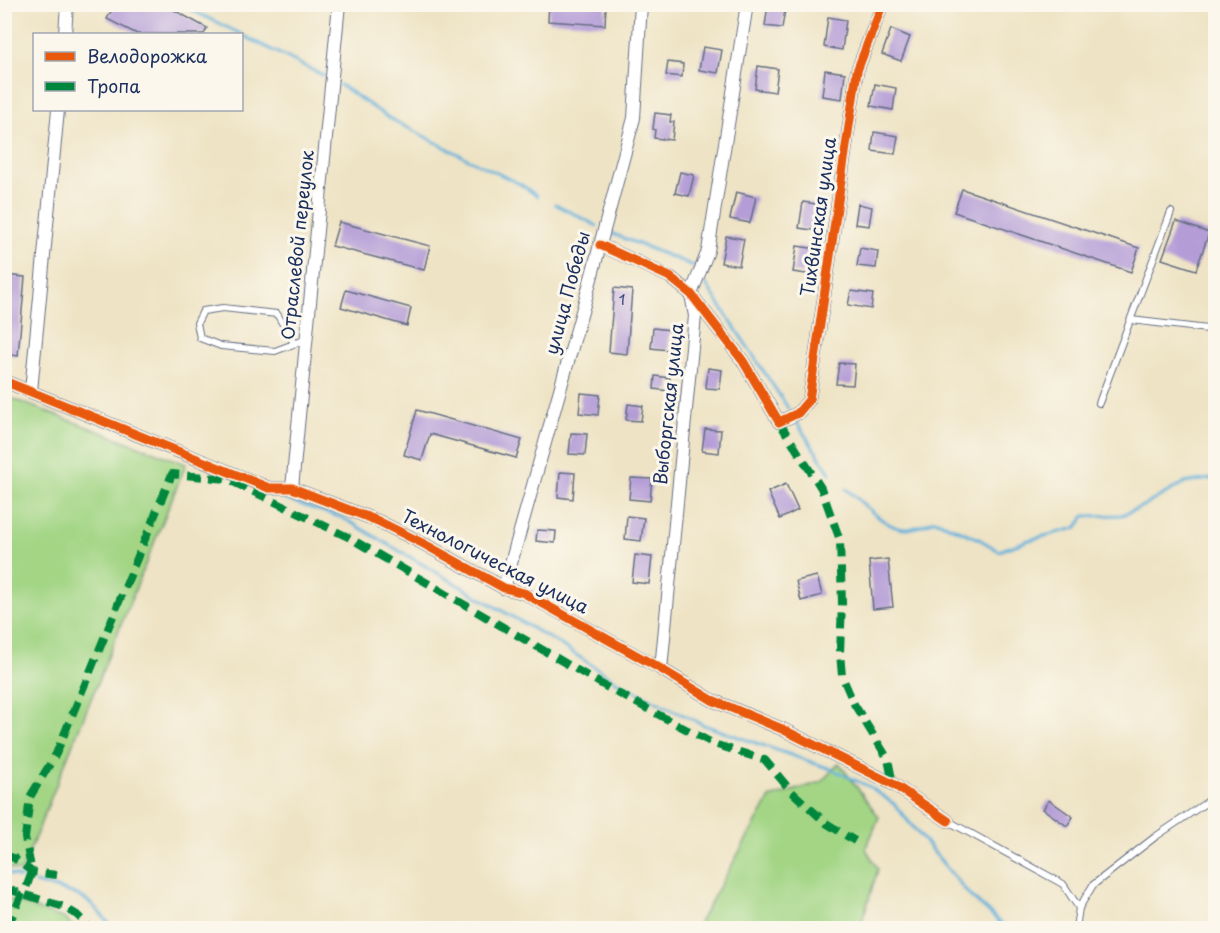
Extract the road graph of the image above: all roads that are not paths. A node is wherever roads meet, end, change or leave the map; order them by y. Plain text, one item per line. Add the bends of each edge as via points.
1 (68, 4) edge
2 (339, 4) edge
3 (640, 4) edge
4 (747, 4) edge
5 (881, 4) edge
6 (65, 33) edge
7 (58, 111) edge
8 (1171, 212) dead end
9 (600, 245) junction
10 (691, 294) junction
11 (1131, 320) junction
12 (1215, 330) edge
13 (307, 339) junction
14 (294, 343) junction
15 (4, 381) edge
16 (31, 391) junction
17 (1099, 403) dead end
18 (292, 488) junction
19 (504, 588) junction
20 (661, 669) junction
21 (1215, 796) edge
22 (948, 821) joint
23 (1079, 908) junction
24 (1076, 928) edge

1 - 6 street
2 - 13 street, Отраслевой переулок
3 - 9 street, улица Победы via 634,118
4 - 10 street, Выборгская улица via 708,251
5 - 10 street, Тихвинская улица via 857,71 809,400 798,413 779,422 743,361
7 - 16 street
8 - 11 lane
9 - 10 street via 670,277
9 - 19 street, улица Победы
10 - 20 street, Выборгская улица via 695,316
11 - 12 lane
11 - 17 lane
13 - 14 lane
13 - 18 street, Отраслевой переулок
14 - 14 lane via 277,314 223,308 203,311 197,323 200,338 221,346 274,351
15 - 16 street, Технологическая улица
16 - 18 street, Технологическая улица via 268,488
18 - 19 street, Технологическая улица via 378,520
19 - 20 street, Технологическая улица via 524,593
20 - 22 street, Технологическая улица via 712,700 800,737 893,784
21 - 23 lane via 1093,885
22 - 23 lane via 1063,884
23 - 24 lane

